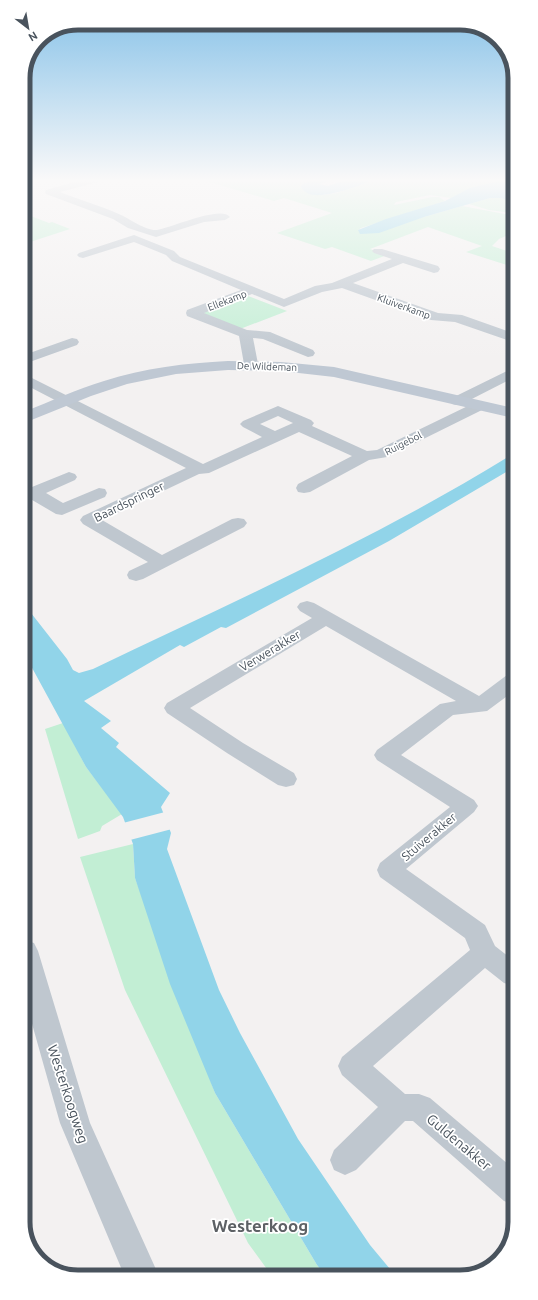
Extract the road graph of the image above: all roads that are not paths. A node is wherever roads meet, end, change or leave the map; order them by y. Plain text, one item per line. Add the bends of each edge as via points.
1 (129, 240) edge
2 (137, 240) edge
3 (378, 251) dead end
4 (83, 255) dead end
5 (404, 259) junction
6 (434, 269) dead end
7 (342, 283) junction
8 (252, 290) junction
9 (244, 334) junction
10 (508, 336) edge
11 (72, 342) dead end
12 (308, 353) dead end
13 (30, 358) edge
14 (251, 364) junction
15 (508, 375) edge
16 (30, 381) edge
17 (68, 401) junction
18 (457, 401) junction
19 (479, 406) junction
20 (508, 412) edge
21 (30, 416) edge
22 (299, 426) junction
23 (274, 437) junction
24 (365, 456) junction
25 (199, 468) junction
26 (69, 477) dead end
27 (304, 488) dead end
28 (98, 493) dead end
29 (68, 508) junction
30 (89, 520) junction
31 (238, 523) dead end
32 (162, 562) junction
33 (136, 576) dead end
34 (306, 607) dead end
35 (326, 618) junction
36 (508, 685) edge
37 (480, 706) junction
38 (286, 779) dead end
39 (484, 953) junction
40 (30, 968) edge
41 (508, 971) edge
42 (399, 1107) junction
43 (345, 1160) dead end
44 (508, 1184) edge
45 (139, 1270) edge

1 - 4 street
2 - 8 street
3 - 5 street
5 - 6 street
5 - 7 street, Ellekamp
7 - 8 street, Ellekamp via 284,303
7 - 10 street, Kluiverkamp via 436,317 457,318
8 - 9 street, Ellekamp via 192,313
9 - 12 street, Ellekamp via 265,335
9 - 14 street
11 - 13 street
14 - 17 street, De Wildeman via 180,369 152,374 122,381
14 - 18 street, De Wildeman via 334,372
15 - 18 street
16 - 17 street
17 - 21 street, De Wildeman
17 - 25 street
18 - 19 street, De Wildeman
19 - 20 street, De Wildeman
19 - 24 street, Ruigebol via 381,454
22 - 23 street, Baardspringer
22 - 23 street via 306,423 278,410 248,424
22 - 24 street
23 - 25 street, Baardspringer via 203,470
24 - 27 street, Ruigebol
25 - 30 street, Baardspringer
26 - 29 street via 33,493 62,510
28 - 29 street, Baardspringer
29 - 30 street
30 - 32 street, Baardspringer
31 - 32 street
32 - 33 street
34 - 35 street
35 - 37 street
35 - 38 street, Verwerakker via 175,708
36 - 37 street
37 - 39 street, Stuiverakker via 448,709 385,755 466,806 389,870 476,932
39 - 41 street
39 - 42 street via 352,1066
40 - 45 street, Westerkoogweg via 75,1123
42 - 43 street
42 - 44 street, Guldenakker via 419,1108

